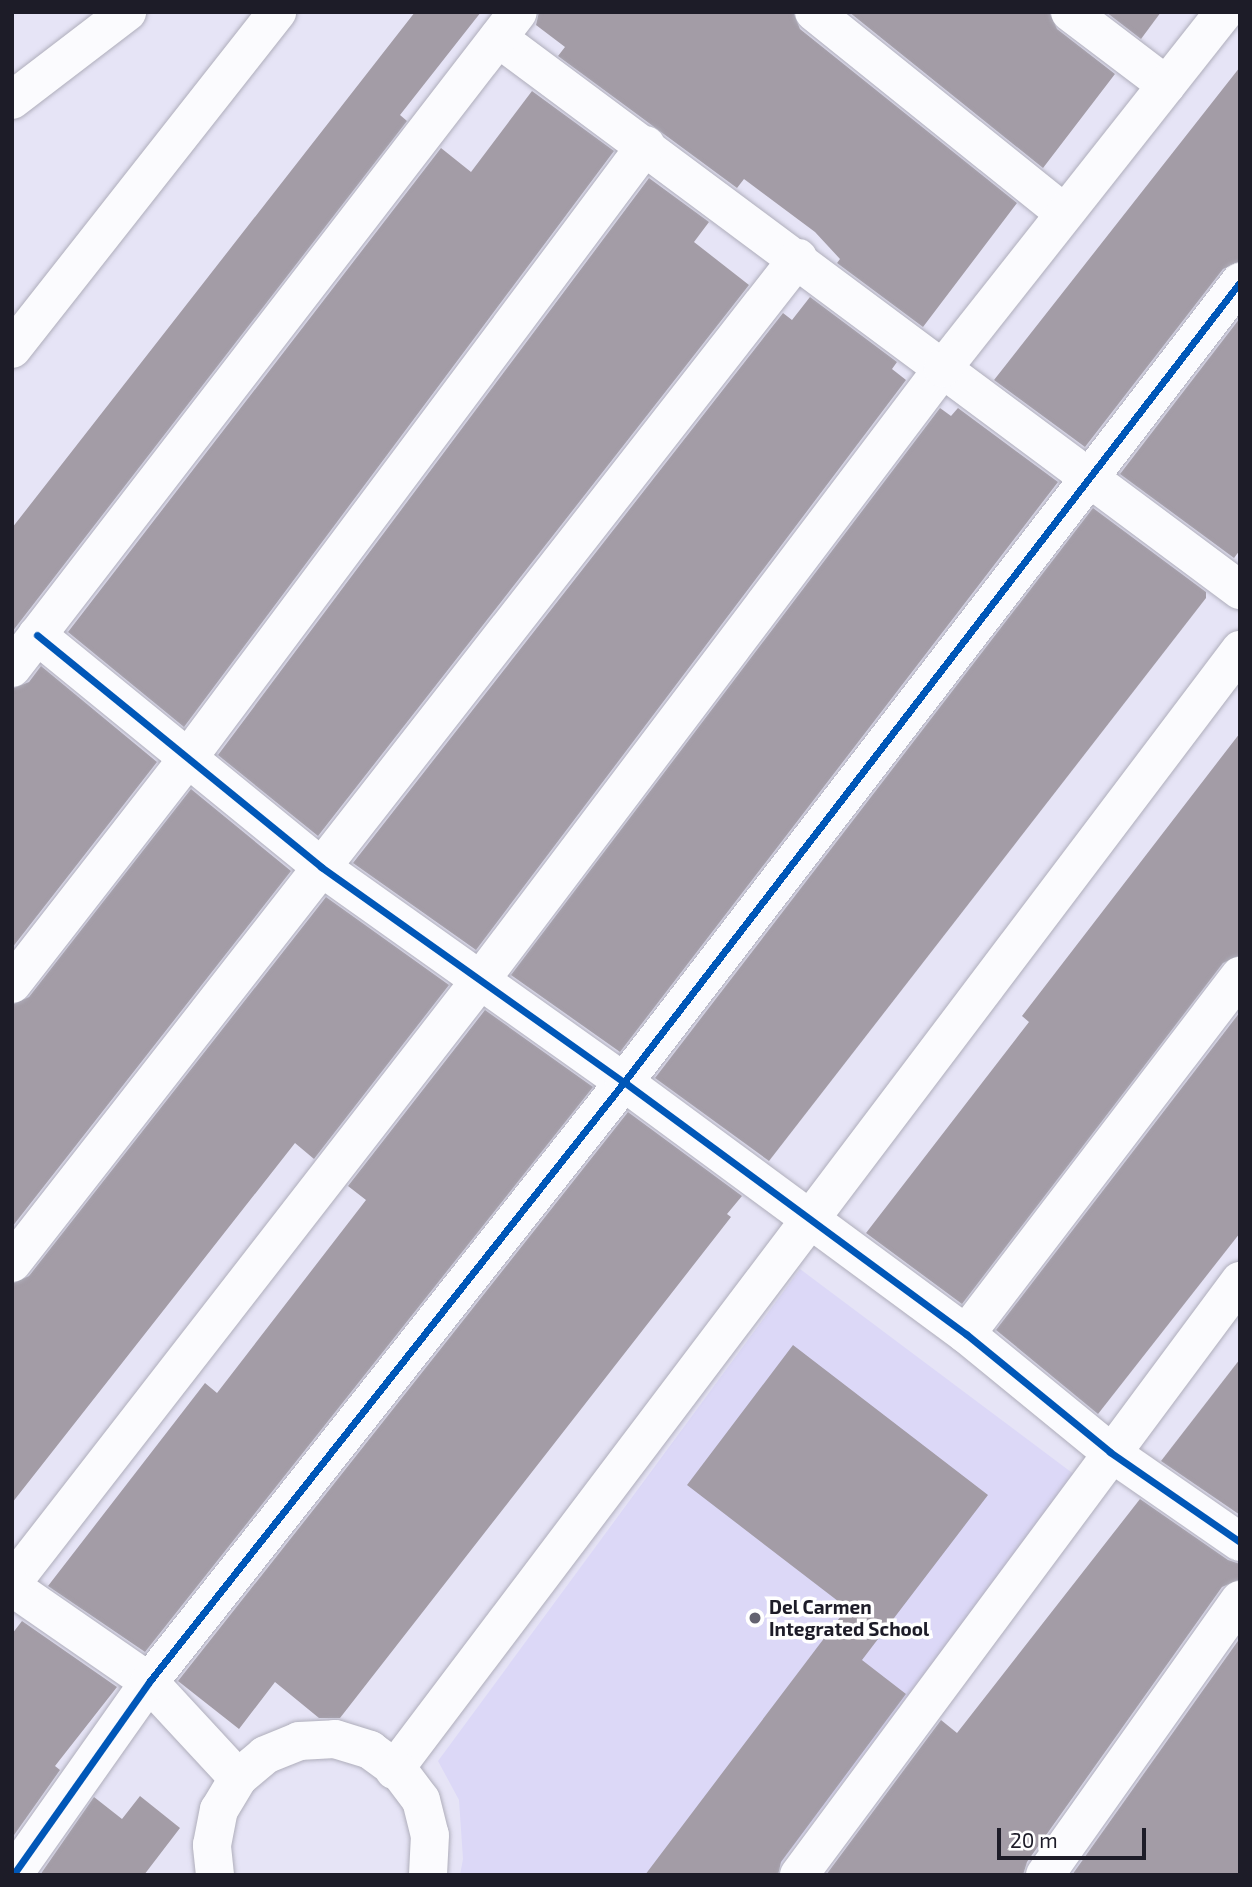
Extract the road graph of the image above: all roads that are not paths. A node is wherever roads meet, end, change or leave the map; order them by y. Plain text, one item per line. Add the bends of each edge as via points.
1 (127, 12) edge
2 (277, 12) edge
3 (814, 12) edge
4 (1070, 12) edge
5 (1224, 12) edge
6 (508, 25) edge
7 (1166, 85) junction
8 (12, 100) edge
9 (646, 145) junction
10 (1064, 213) junction
11 (797, 258) junction
12 (1240, 282) edge
13 (12, 349) edge
14 (943, 368) junction
15 (1087, 476) junction
16 (1240, 590) edge
17 (37, 635) junction
18 (1240, 650) edge
19 (12, 668) edge
20 (188, 758) junction
21 (321, 867) junction
22 (1240, 976) edge
23 (482, 978) junction
24 (12, 984) edge
25 (624, 1082) junction
26 (809, 1219) junction
27 (12, 1263) edge
28 (1240, 1281) edge
29 (966, 1334) junction
30 (1110, 1452) junction
31 (1240, 1542) edge
32 (12, 1585) edge
33 (1240, 1600) edge
34 (149, 1682) junction
35 (394, 1770) junction
36 (237, 1778) junction
37 (12, 1875) edge
38 (215, 1875) edge
39 (428, 1875) edge
40 (799, 1875) edge
41 (1045, 1875) edge

1 - 8 street
2 - 13 street
3 - 10 street
4 - 7 street
5 - 7 street
6 - 9 street
6 - 17 street
7 - 10 street
9 - 11 street
9 - 20 street
10 - 14 street
11 - 14 street
11 - 21 street
12 - 15 street
14 - 15 street
14 - 23 street
15 - 16 street
15 - 25 street
17 - 19 street
17 - 20 street
18 - 26 street
20 - 21 street
20 - 24 street
21 - 23 street
21 - 27 street
22 - 29 street
23 - 25 street
23 - 32 street
25 - 26 street
25 - 34 street
26 - 29 street
26 - 35 street
28 - 30 street
29 - 30 street
30 - 31 street
30 - 40 street
32 - 34 street
33 - 41 street
34 - 36 street
34 - 37 street
35 - 36 street via 370,1750 335,1740 311,1741 265,1755
35 - 39 street via 421,1800 430,1835
36 - 38 street via 219,1810 212,1845

